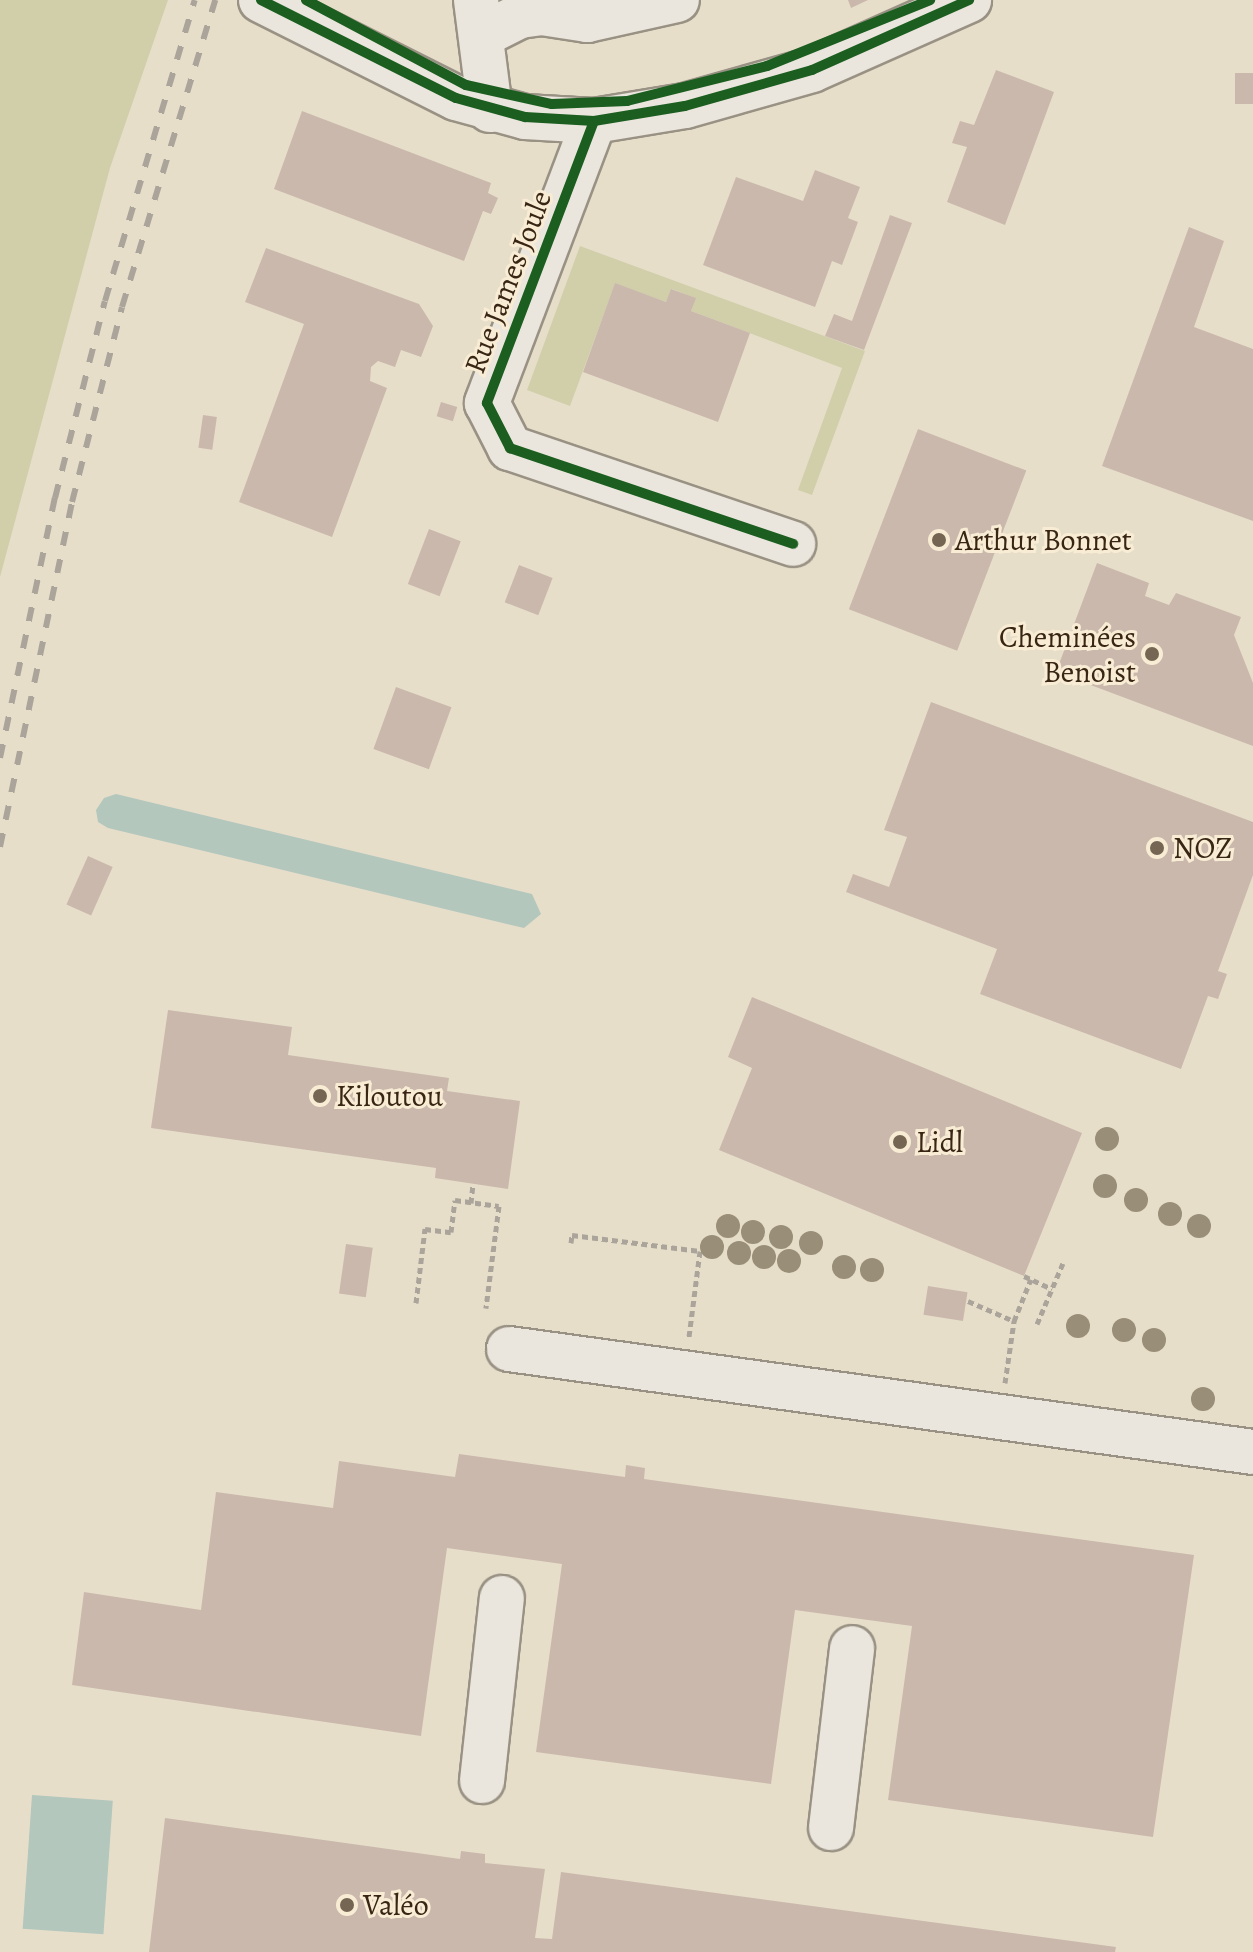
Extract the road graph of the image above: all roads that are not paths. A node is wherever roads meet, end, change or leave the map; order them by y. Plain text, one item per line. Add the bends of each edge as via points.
1 (261, 0) edge
2 (677, 0) edge
3 (969, 0) edge
4 (480, 17) edge
5 (490, 110) junction
6 (594, 121) junction
7 (793, 544) dead end
8 (509, 1349) dead end
9 (1253, 1452) edge
10 (502, 1598) dead end
11 (852, 1648) dead end
12 (482, 1781) dead end
13 (831, 1828) dead end

1 - 5 street via 329,31 423,85
2 - 4 street via 587,20 542,13
3 - 6 street via 812,70 685,106
4 - 5 street
5 - 6 street
6 - 7 street, Rue James Joule via 487,403 510,448
8 - 9 street
10 - 12 street
11 - 13 street

